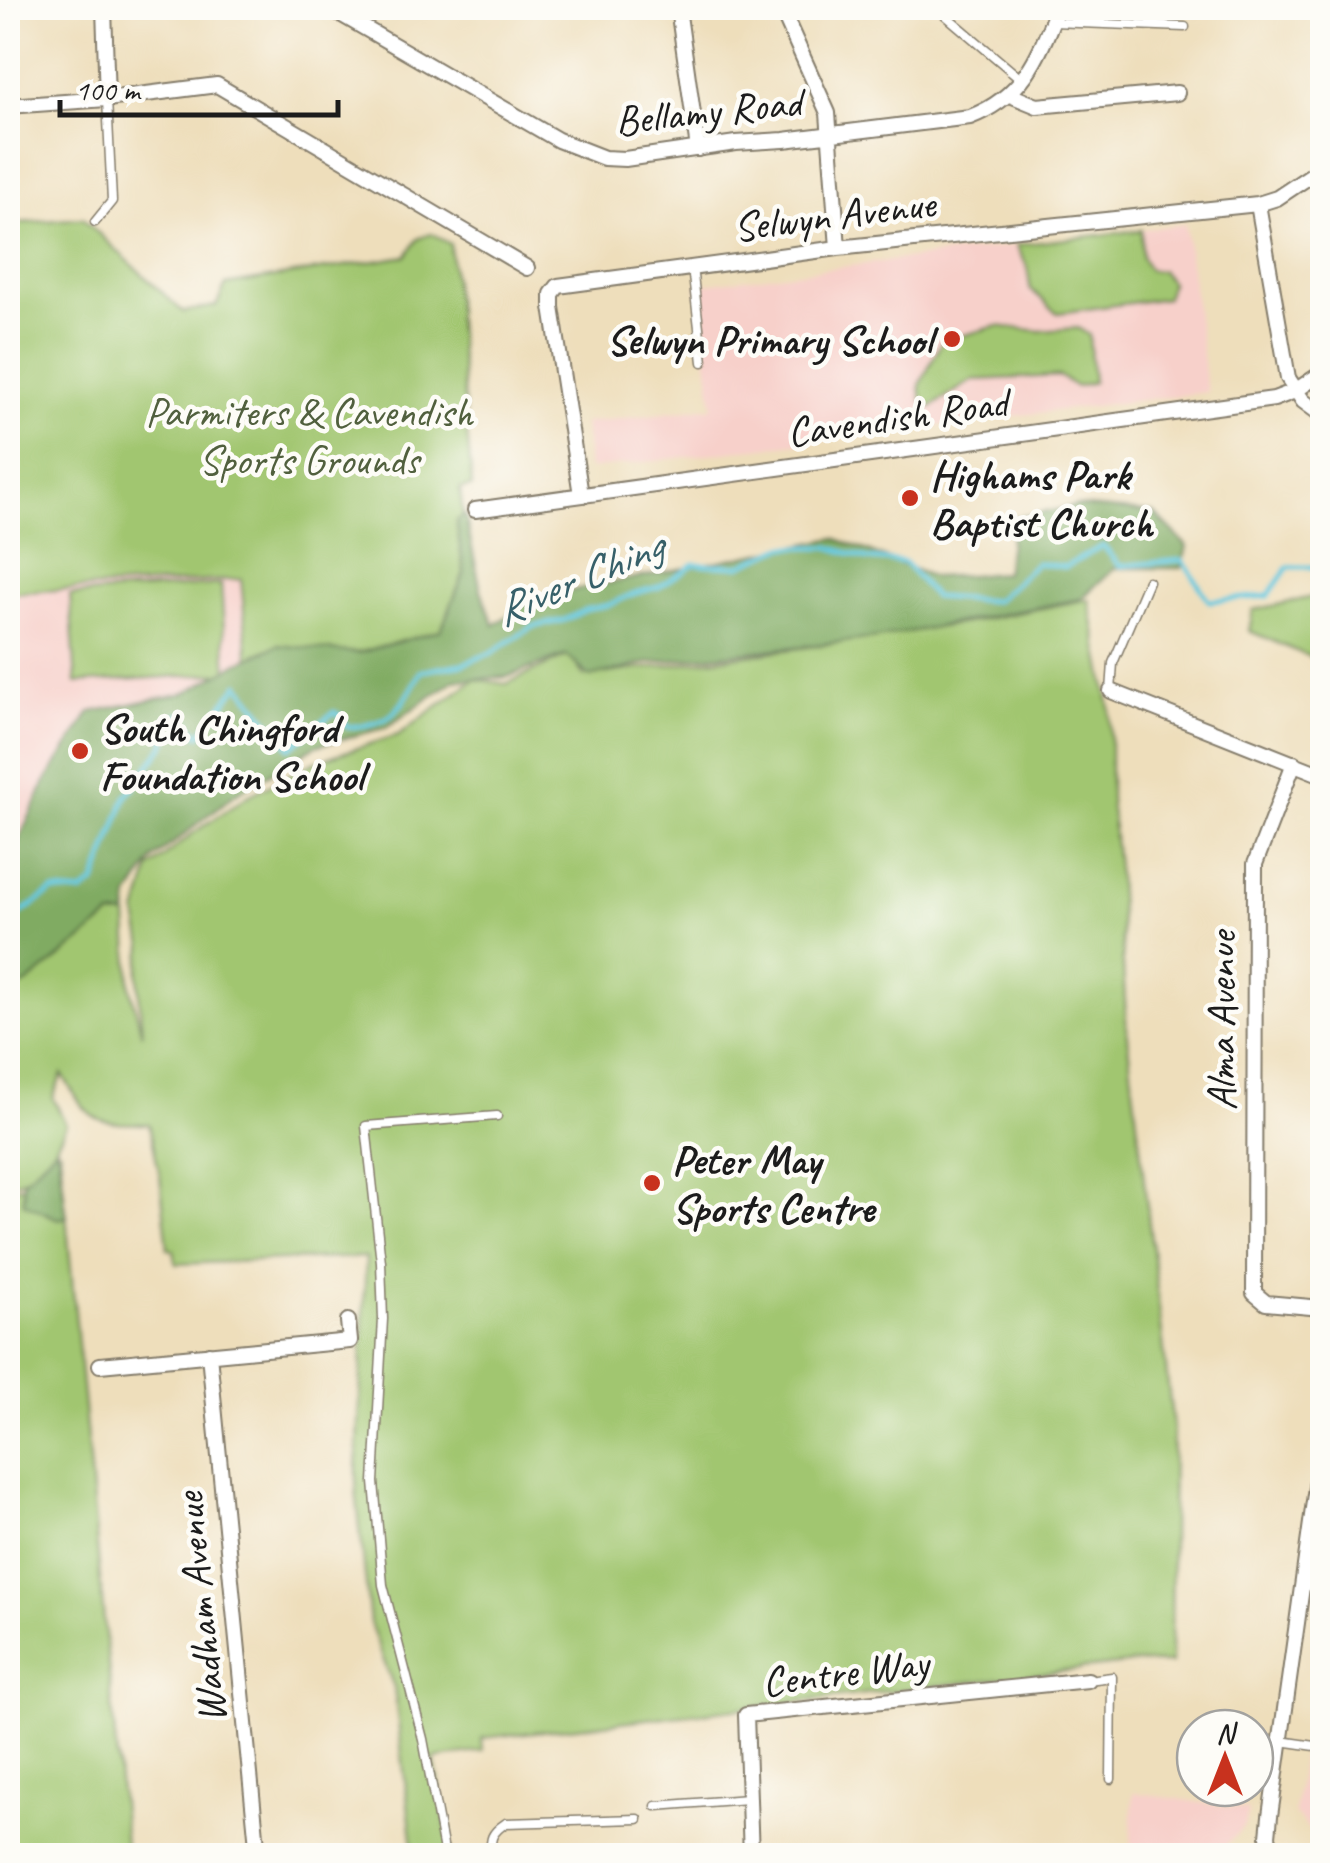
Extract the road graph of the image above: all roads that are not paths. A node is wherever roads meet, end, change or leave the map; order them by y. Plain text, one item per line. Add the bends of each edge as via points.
1 (104, 8) edge
2 (330, 8) edge
3 (678, 8) edge
4 (781, 8) edge
5 (937, 8) edge
6 (1055, 15) edge
7 (1185, 26) dead end
8 (1022, 80) junction
9 (1176, 93) dead end
10 (1010, 95) junction
11 (107, 99) junction
12 (8, 106) edge
13 (832, 133) junction
14 (698, 149) junction
15 (1322, 168) edge
16 (1258, 204) junction
17 (95, 222) dead end
18 (838, 248) junction
19 (692, 267) junction
20 (527, 268) dead end
21 (703, 362) dead end
22 (1322, 373) edge
23 (1295, 391) junction
24 (1322, 415) edge
25 (581, 495) junction
26 (475, 510) dead end
27 (1148, 581) dead end
28 (1111, 691) joint
29 (1294, 763) junction
30 (1322, 775) edge
31 (497, 1116) dead end
32 (1322, 1308) edge
33 (348, 1322) dead end
34 (209, 1354) junction
35 (100, 1365) dead end
36 (1322, 1444) edge
37 (1088, 1680) joint
38 (1281, 1742) junction
39 (1322, 1747) edge
40 (1111, 1779) dead end
41 (748, 1799) junction
42 (656, 1806) dead end
43 (638, 1819) dead end
44 (258, 1856) edge
45 (445, 1856) edge
46 (491, 1856) edge
47 (751, 1856) edge
48 (1272, 1856) edge

1 - 11 street
2 - 14 street, Bellamy Road via 581,151 625,159
3 - 14 street
4 - 13 street
5 - 8 lane
6 - 7 lane
6 - 8 street
8 - 10 street
9 - 10 street via 1037,106
10 - 13 street, Bellamy Road via 970,117
11 - 12 street
11 - 17 lane via 112,201
11 - 20 street via 217,86
13 - 14 street, Bellamy Road
13 - 18 street
15 - 16 street, Selwyn Avenue
16 - 18 street, Selwyn Avenue
16 - 23 street via 1282,352
18 - 19 street, Selwyn Avenue
19 - 21 lane
19 - 25 street, Selwyn Avenue via 566,283 552,294
22 - 23 street, Cavendish Road
23 - 24 street
23 - 25 street, Cavendish Road
25 - 26 street, Cavendish Road
27 - 28 lane via 1113,663
28 - 29 street
29 - 30 street
29 - 32 street, Alma Avenue via 1254,864 1254,1294 1266,1303
31 - 45 lane via 366,1126 383,1319 374,1482 383,1585 424,1739
33 - 34 street via 350,1341
34 - 35 street
34 - 44 street, Wadham Avenue
36 - 38 street
37 - 40 lane via 1112,1677
37 - 41 street, Centre Way via 746,1715
38 - 39 lane
38 - 48 street via 1268,1836
41 - 42 lane
41 - 47 street, Centre Way
43 - 46 lane via 506,1823 494,1831

